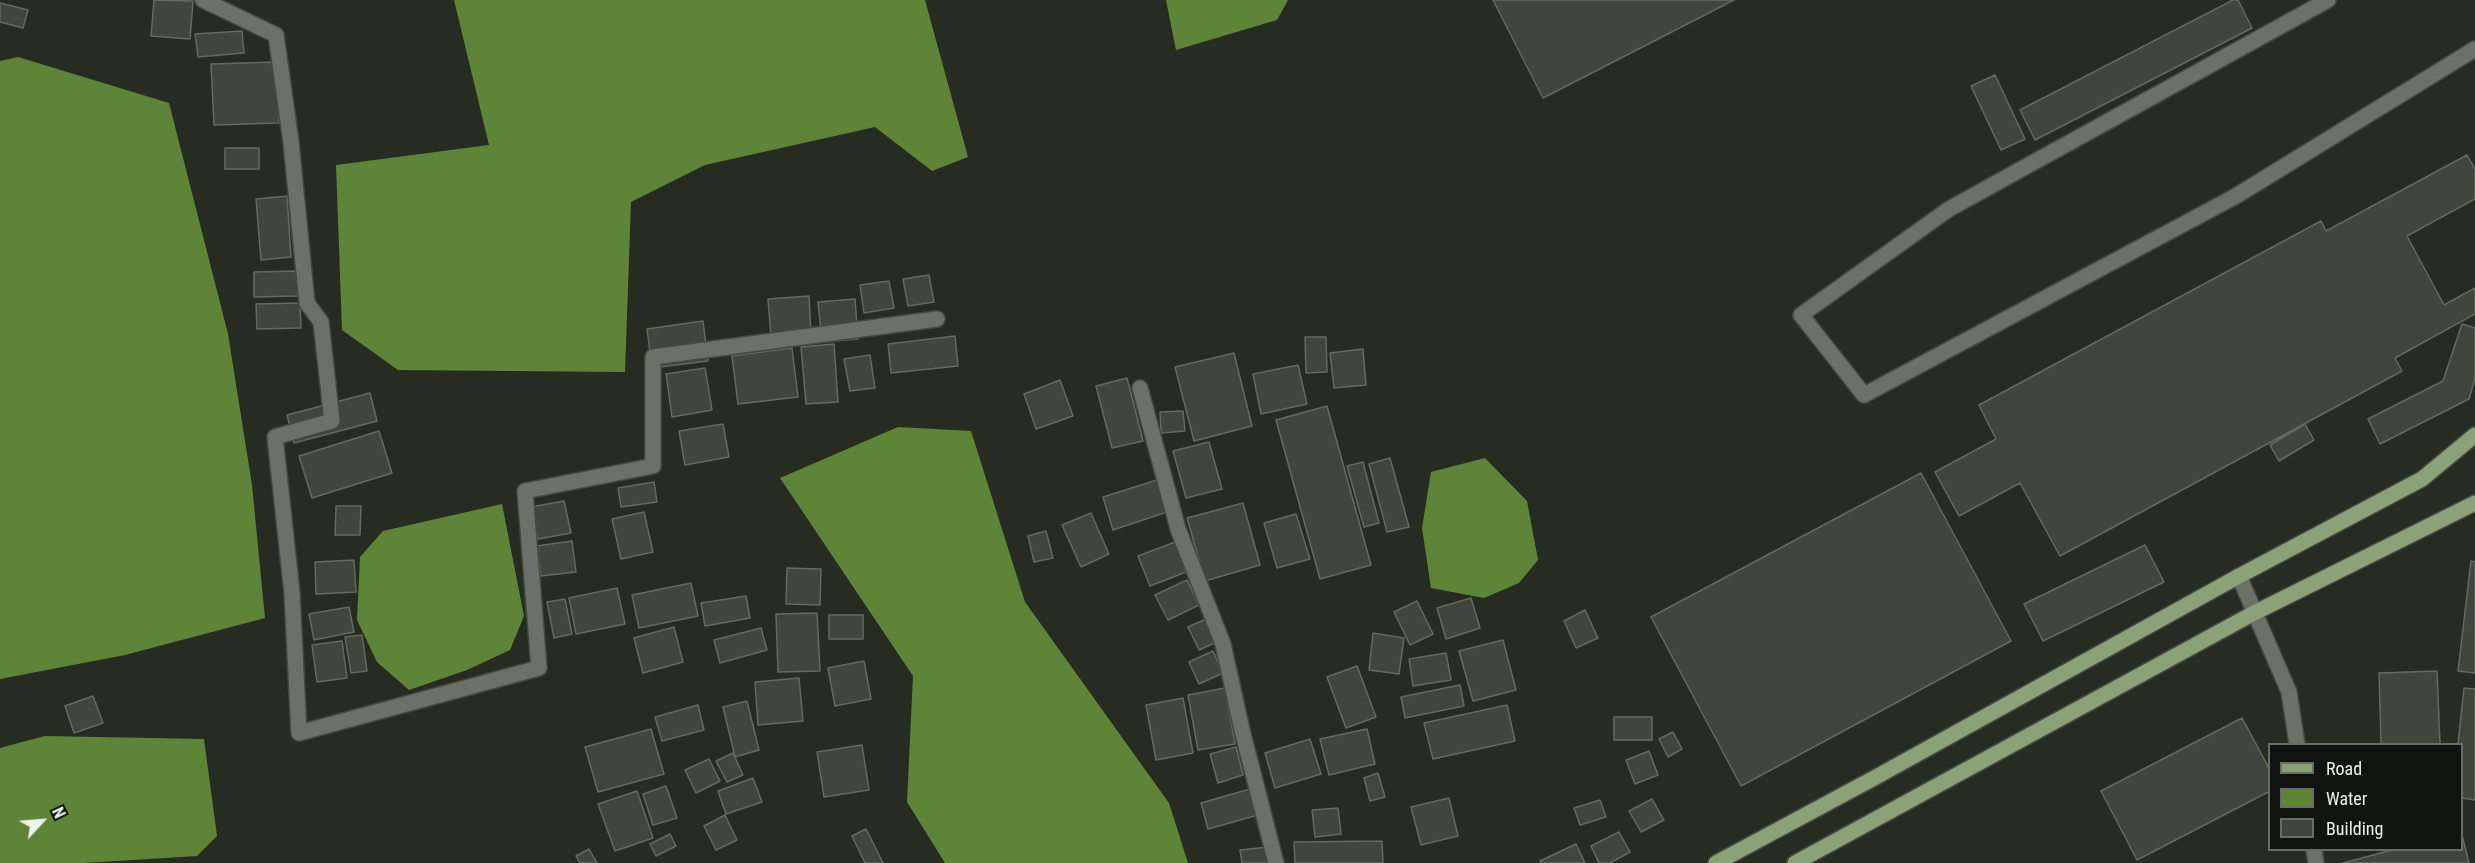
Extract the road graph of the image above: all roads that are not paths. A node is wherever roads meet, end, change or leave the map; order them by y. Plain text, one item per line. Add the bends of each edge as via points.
1 (203, 0) edge
2 (2328, 0) edge
3 (2475, 49) edge
4 (937, 319) dead end
5 (1140, 387) dead end
6 (2475, 435) edge
7 (2475, 503) edge
8 (2239, 576) junction
9 (2254, 613) junction
10 (2297, 743) edge
11 (1276, 863) edge
12 (1716, 863) edge
13 (1795, 863) edge

1 - 4 street via 276,35 307,303 321,322 332,421 274,437 292,592 299,733 539,668 525,491 652,466 653,357
2 - 3 street via 1949,209 1801,315 1864,395 2236,196
5 - 11 street via 1178,529 1223,644
6 - 8 main road via 2422,479
7 - 9 main road
8 - 9 street
8 - 12 main road
9 - 10 street via 2289,692
9 - 13 main road

